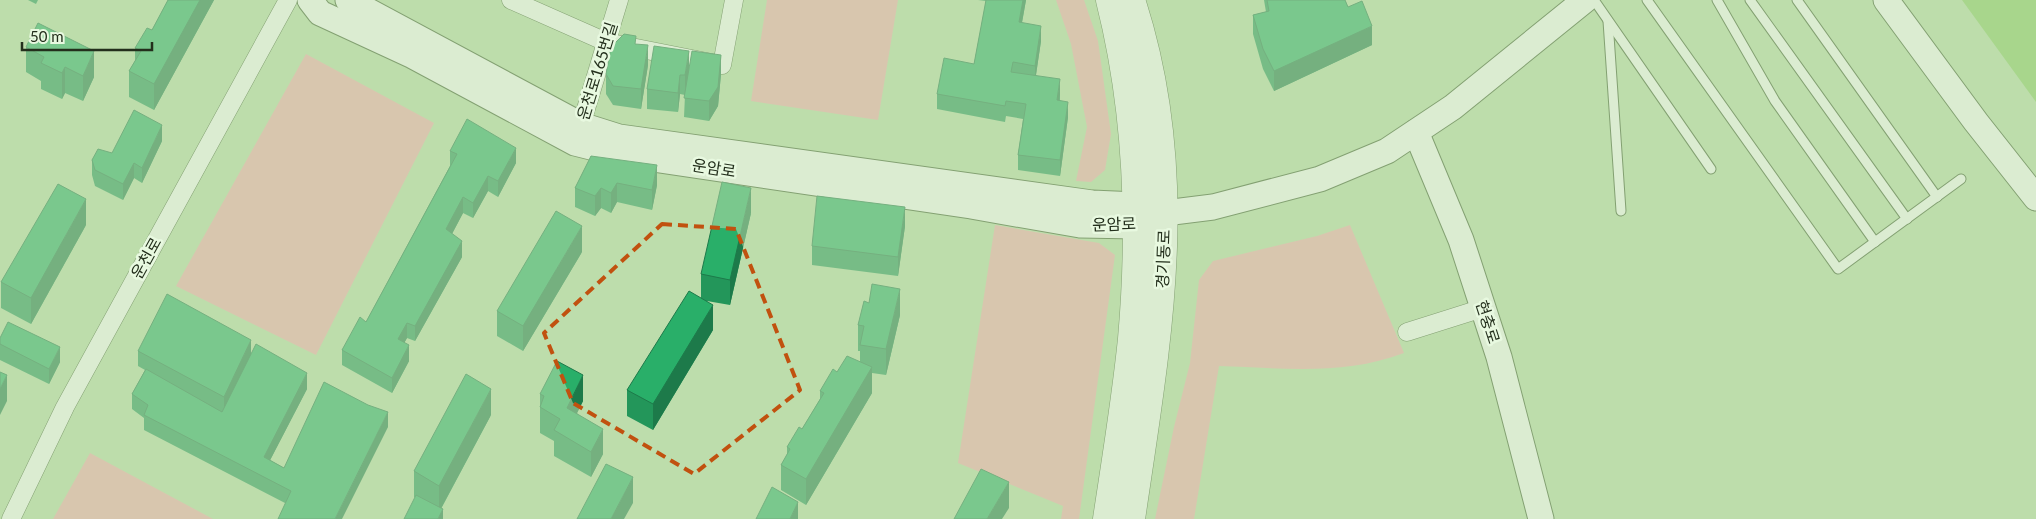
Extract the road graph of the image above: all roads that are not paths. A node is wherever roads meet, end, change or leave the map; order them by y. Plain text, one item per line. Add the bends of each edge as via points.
1 (288, 0) edge
2 (310, 0) edge
3 (348, 0) edge
4 (511, 0) edge
5 (619, 0) edge
6 (734, 0) edge
7 (1110, 0) edge
8 (1131, 0) edge
9 (1585, 0) edge
10 (1594, 0) edge
11 (1647, 0) edge
12 (1717, 0) edge
13 (1750, 0) edge
14 (1796, 0) edge
15 (1886, 0) edge
16 (1608, 21) junction
17 (606, 42) junction
18 (1416, 132) junction
19 (578, 134) junction
20 (1711, 169) dead end
21 (1961, 179) dead end
22 (1937, 197) junction
23 (2036, 198) edge
24 (1620, 211) dead end
25 (1165, 213) junction
26 (1137, 215) junction
27 (1907, 219) junction
28 (1875, 242) junction
29 (1483, 308) junction
30 (1407, 332) dead end
31 (11, 519) edge
32 (1107, 519) edge
33 (1131, 519) edge
34 (1541, 519) edge

1 - 31 street, 운천로 via 66,407
2 - 19 street, 운암로 via 320,14
3 - 19 street, 운암로
4 - 17 street
5 - 17 street, 운천로165번길
6 - 17 street via 722,65
7 - 26 main road, 경기동로 via 1131,101
8 - 25 main road, 경기동로 via 1151,73 1158,117
9 - 18 street via 1453,107
10 - 16 lane
11 - 28 lane via 1838,269
12 - 28 lane via 1774,101
13 - 27 lane
14 - 22 lane
15 - 23 street
16 - 20 lane
16 - 24 lane
17 - 19 street, 운천로165번길
18 - 25 street via 1387,151 1320,179 1213,208
18 - 29 street, 현충로 via 1461,240
19 - 26 street, 운암로 via 629,138 1092,203
21 - 22 lane
22 - 27 lane
25 - 26 street, 운암로
25 - 33 main road, 경기동로 via 1162,291 1154,363
26 - 32 main road, 경기동로 via 1132,338
27 - 28 lane
29 - 30 street
29 - 34 street, 현충로 via 1500,356

